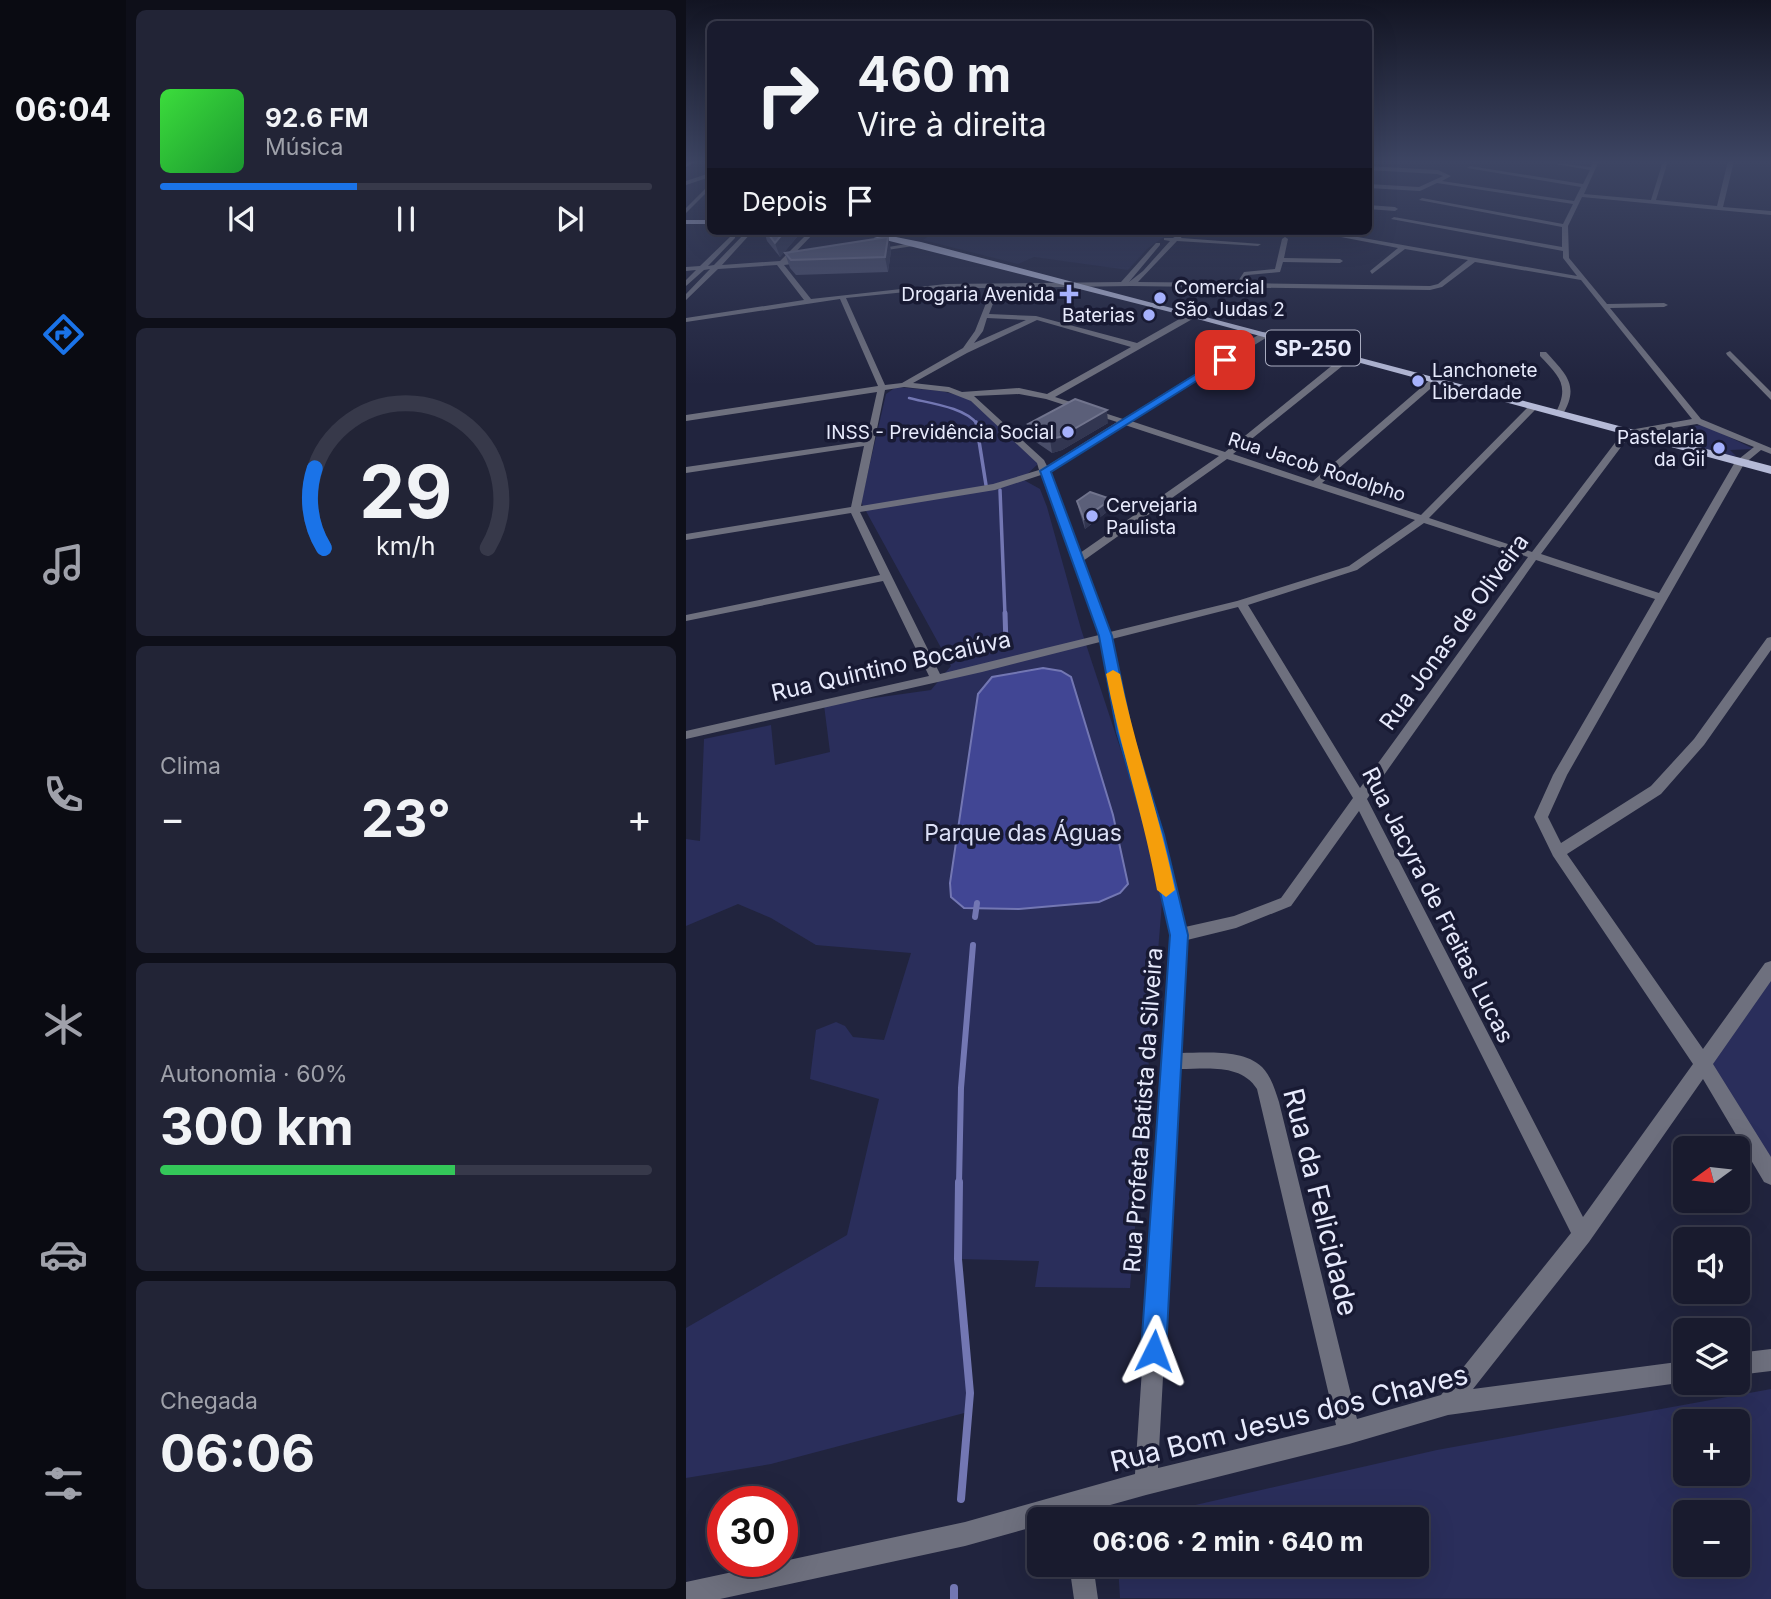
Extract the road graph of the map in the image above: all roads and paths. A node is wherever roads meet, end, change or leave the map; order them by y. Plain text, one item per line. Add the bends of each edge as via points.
1 (734, 236) edge
2 (746, 236) edge
3 (809, 236) edge
4 (877, 236) edge
5 (1174, 236) edge
6 (1176, 236) edge
7 (1185, 236) edge
8 (1341, 236) edge
9 (1488, 236) edge
10 (1565, 236) edge
11 (1285, 239) dead end
12 (918, 244) junction
13 (1258, 244) dead end
14 (1405, 246) junction
15 (1564, 249) junction
16 (863, 252) edge
17 (822, 259) edge
18 (1474, 259) junction
19 (1281, 260) junction
20 (1340, 261) dead end
21 (780, 265) junction
22 (716, 268) junction
23 (686, 269) edge
24 (700, 269) junction
25 (1372, 272) dead end
26 (1584, 279) junction
27 (686, 284) edge
28 (1127, 284) junction
29 (1240, 284) junction
30 (996, 285) junction
31 (1075, 285) junction
32 (688, 295) edge
33 (842, 296) junction
34 (809, 301) junction
35 (1664, 305) dead end
36 (1606, 306) junction
37 (1193, 315) junction
38 (985, 316) junction
39 (1036, 318) junction
40 (686, 320) edge
41 (1266, 334) junction
42 (1138, 346) junction
43 (964, 351) junction
44 (1730, 353) dead end
45 (1543, 354) dead end
46 (1348, 357) junction
47 (1434, 381) junction
48 (904, 385) junction
49 (881, 387) junction
50 (959, 394) junction
51 (1048, 397) junction
52 (1771, 397) edge
53 (1533, 407) junction
54 (1559, 414) junction
55 (686, 418) edge
56 (1698, 421) junction
57 (1123, 423) junction
58 (1628, 433) junction
59 (870, 443) junction
60 (1765, 449) edge
61 (1225, 456) junction
62 (1740, 462) junction
63 (686, 470) edge
64 (1771, 470) edge
65 (1045, 471) junction
66 (1315, 484) junction
67 (855, 511) junction
68 (1423, 519) junction
69 (686, 537) edge
70 (1534, 556) junction
71 (1079, 559) junction
72 (885, 577) junction
73 (1660, 597) junction
74 (1241, 603) junction
75 (686, 618) edge
76 (1105, 636) junction
77 (1771, 641) edge
78 (936, 678) junction
79 (686, 735) edge
80 (1360, 799) junction
81 (1558, 852) junction
82 (1179, 935) junction
83 (1771, 968) edge
84 (1170, 1060) junction
85 (1702, 1062) junction
86 (1771, 1175) edge
87 (1582, 1235) junction
88 (1771, 1360) edge
89 (1750, 1363) edge
90 (1673, 1374) edge
91 (1448, 1404) junction
92 (1349, 1433) junction
93 (1146, 1483) junction
94 (1088, 1507) edge
95 (1027, 1522) edge
96 (1083, 1577) edge
97 (686, 1594) edge
98 (1086, 1599) edge

1 - 24 street
2 - 22 street
3 - 21 street
4 - 12 main road, SP-250
5 - 28 street
6 - 28 street via 1145,275
7 - 13 street
8 - 14 street
9 - 15 street
10 - 15 street
11 - 19 street
12 - 16 street
12 - 31 main road, SP-250
14 - 18 street
14 - 25 street
15 - 26 street
17 - 21 street
18 - 26 street
18 - 29 street via 1440,286 1430,288
19 - 20 street
19 - 29 street via 1278,271 1246,273
21 - 22 street
21 - 34 street
22 - 24 street
22 - 32 street
23 - 24 street
24 - 27 street
26 - 36 street
28 - 29 street
28 - 31 street
30 - 31 street
30 - 33 street
30 - 38 street
31 - 37 main road, SP-250
33 - 34 street
33 - 49 street
34 - 40 street
35 - 36 street
36 - 56 street
37 - 41 main road, SP-250
37 - 42 street
38 - 39 street
38 - 43 street via 975,340
39 - 42 street
39 - 43 street
41 - 46 main road, SP-250
41 - 57 street
42 - 51 street
43 - 48 street
44 - 52 street
45 - 54 street via 1568,388 1568,399
46 - 47 main road, SP-250
46 - 61 street
47 - 53 main road, SP-250
47 - 66 street
48 - 49 street
48 - 50 street, Rua Profeta Batista da Silveira
49 - 55 street
49 - 59 street
50 - 51 street, Rua Jacob Rodolpho via 1019,391
50 - 65 street, Rua Profeta Batista da Silveira via 974,399
51 - 57 street, Rua Jacob Rodolpho
53 - 54 main road, SP-250
53 - 68 street, Rua Quintino Bocaiúva
54 - 58 main road, SP-250
56 - 58 street
56 - 60 street
57 - 61 street, Rua Jacob Rodolpho
57 - 65 street
58 - 62 main road, SP-250
58 - 70 street, Rua Jonas de Oliveira
59 - 63 street
59 - 67 street
60 - 62 street
61 - 66 street, Rua Jacob Rodolpho
61 - 71 street
62 - 64 main road, SP-250
62 - 73 street
65 - 67 street via 995,487
65 - 71 street, Rua Profeta Batista da Silveira
66 - 68 street, Rua Jacob Rodolpho
67 - 69 street
67 - 72 street
68 - 70 street, Rua Jacob Rodolpho
68 - 74 street, Rua Quintino Bocaiúva via 1353,568
70 - 73 street, Rua Jacob Rodolpho
70 - 80 street, Rua Jonas de Oliveira
71 - 76 street, Rua Profeta Batista da Silveira
72 - 75 street
72 - 78 street
73 - 81 street via 1543,809 1543,825
74 - 76 street, Rua Quintino Bocaiúva
74 - 80 street, Rua Jacyra de Freitas Lucas
76 - 78 street, Rua Quintino Bocaiúva
76 - 82 street, Rua Profeta Batista da Silveira via 1125,732
77 - 81 street via 1699,742 1656,790
78 - 79 street, Rua Quintino Bocaiúva
80 - 82 street, Rua Jonas de Oliveira via 1286,902 1236,922
80 - 87 street, Rua Jacyra de Freitas Lucas
81 - 85 street
82 - 84 street, Rua Profeta Batista da Silveira
83 - 85 street
84 - 92 street, Rua da Felicidade via 1239,1065 1262,1080
84 - 93 street, Rua Profeta Batista da Silveira
85 - 86 street
85 - 87 street
87 - 91 street
88 - 89 street
90 - 91 street, Rua Bom Jesus dos Chaves
91 - 92 street, Rua Bom Jesus dos Chaves
92 - 93 street, Rua Bom Jesus dos Chaves
93 - 94 street, Rua Bom Jesus dos Chaves
95 - 97 street, Rua Bom Jesus dos Chaves
96 - 98 street

